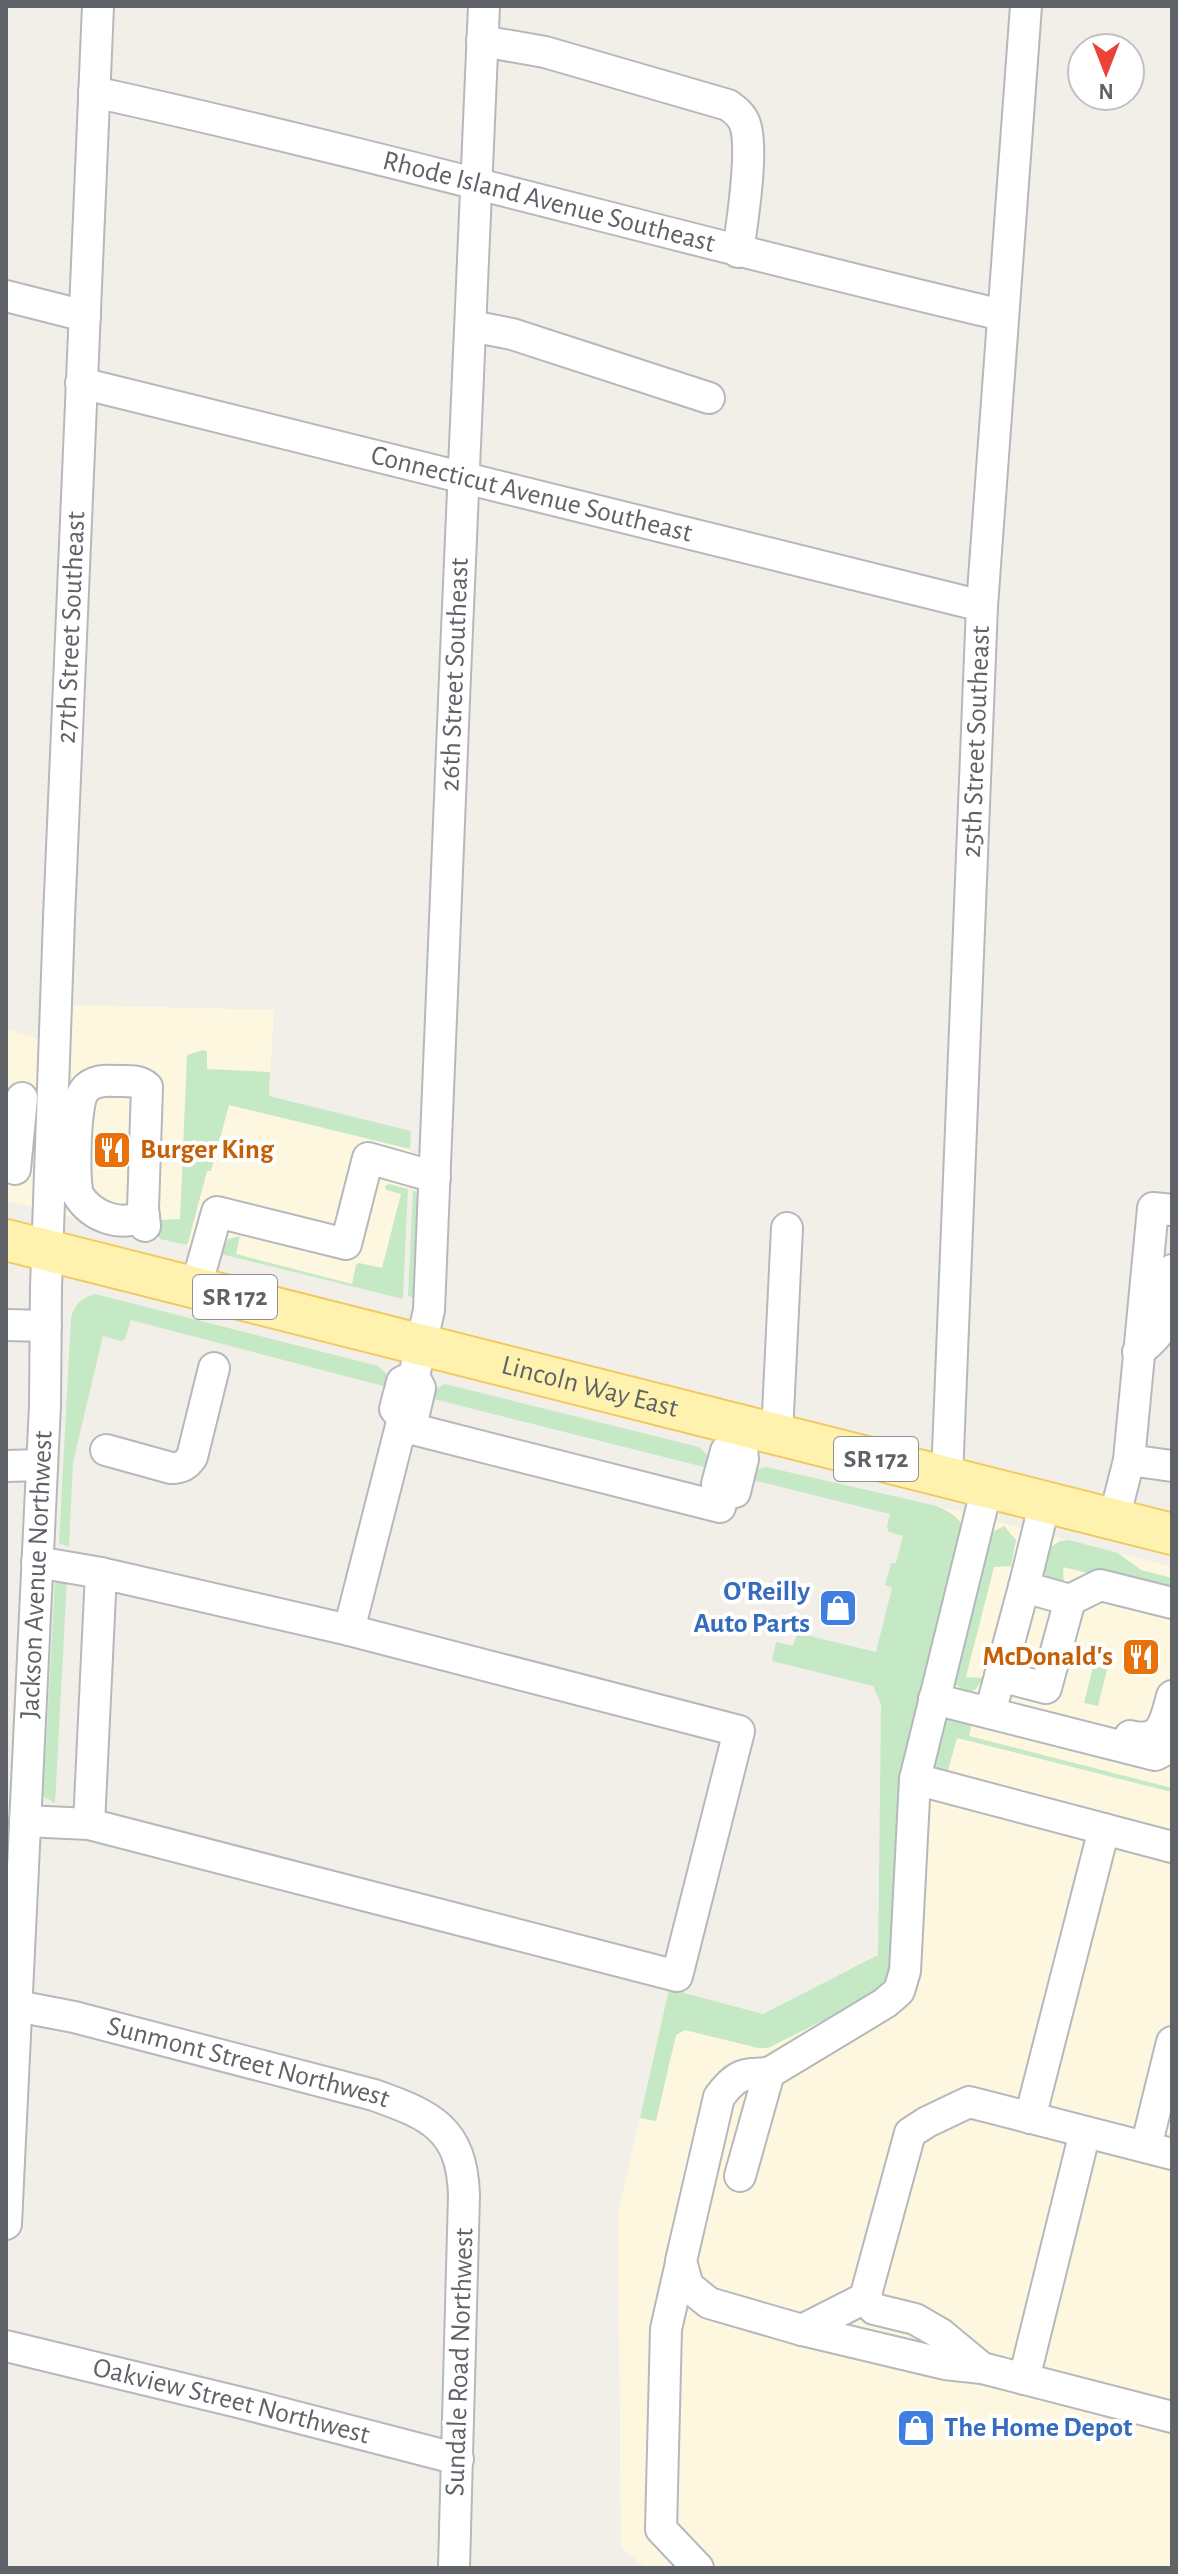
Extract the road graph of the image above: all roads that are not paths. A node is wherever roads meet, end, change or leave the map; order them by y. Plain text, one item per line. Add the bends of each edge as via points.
1 (98, 6) edge
2 (484, 6) edge
3 (1026, 6) edge
4 (482, 41) junction
5 (94, 92) junction
6 (476, 184) junction
7 (738, 252) junction
8 (6, 296) edge
9 (1002, 315) junction
10 (85, 316) junction
11 (471, 326) junction
12 (81, 383) junction
13 (709, 398) dead end
14 (462, 478) junction
15 (982, 606) junction
16 (14, 1097) edge
17 (53, 1100) junction
18 (50, 1167) junction
19 (8, 1173) edge
20 (435, 1177) junction
21 (1172, 1210) edge
22 (144, 1220) joint
23 (787, 1228) dead end
24 (6, 1240) edge
25 (47, 1250) junction
26 (1172, 1270) edge
27 (196, 1287) junction
28 (6, 1325) edge
29 (46, 1326) junction
30 (1138, 1352) junction
31 (418, 1360) junction
32 (214, 1368) dead end
33 (402, 1422) junction
34 (754, 1433) junction
35 (106, 1450) dead end
36 (1129, 1460) junction
37 (42, 1465) junction
38 (6, 1466) edge
39 (1172, 1466) edge
40 (947, 1477) junction
41 (987, 1487) junction
42 (1045, 1502) junction
43 (1114, 1519) junction
44 (1172, 1534) edge
45 (37, 1562) junction
46 (101, 1573) junction
47 (1024, 1587) junction
48 (1070, 1600) junction
49 (1172, 1603) edge
50 (349, 1630) junction
51 (1000, 1676) junction
52 (20, 1684) edge
53 (1172, 1696) edge
54 (934, 1699) junction
55 (990, 1713) junction
56 (1172, 1742) edge
57 (915, 1779) junction
58 (25, 1821) junction
59 (89, 1824) junction
60 (1104, 1829) junction
61 (1172, 1847) edge
62 (17, 2006) junction
63 (1172, 2042) edge
64 (769, 2073) junction
65 (1030, 2118) junction
66 (1085, 2132) junction
67 (1159, 2150) edge
68 (459, 2157) joint
69 (740, 2176) dead end
70 (6, 2224) edge
71 (681, 2261) junction
72 (865, 2298) junction
73 (802, 2330) junction
74 (6, 2346) edge
75 (982, 2368) junction
76 (1024, 2379) junction
77 (1172, 2417) edge
78 (458, 2459) junction
79 (454, 2568) edge
80 (698, 2568) edge

1 - 5 street, 27th Street Southeast
2 - 4 street, 26th Street Southeast
3 - 9 street, 25th Street Southeast
4 - 6 street, 26th Street Southeast
4 - 7 street via 545,52 728,105 739,114 747,141
5 - 6 street, Rhode Island Avenue Southeast
5 - 10 street, 27th Street Southeast
6 - 7 street, Rhode Island Avenue Southeast
6 - 11 street, 26th Street Southeast
7 - 9 street, Rhode Island Avenue Southeast
8 - 10 street
9 - 15 street, 25th Street Southeast
10 - 12 street, 27th Street Southeast
11 - 13 street via 512,334
11 - 14 street, 26th Street Southeast
12 - 14 street, Connecticut Avenue Southeast
12 - 17 street, 27th Street Southeast
14 - 15 street, Connecticut Avenue Southeast
14 - 20 street, 26th Street Southeast
15 - 40 street, 25th Street Southeast
16 - 17 street
16 - 19 street
17 - 18 street, 27th Street Southeast
18 - 19 street
18 - 25 street, 27th Street Southeast
20 - 27 street via 368,1158 346,1244 217,1212
20 - 31 street, 26th Street Southeast via 429,1310
21 - 30 street via 1153,1208
22 - 22 street via 147,1087 100,1081 82,1094 78,1109 78,1195 94,1213
23 - 34 street
24 - 25 main road, Lincoln Way East / SR 172
25 - 27 main road, Lincoln Way East / SR 172
25 - 29 street, 27th Street Southeast
26 - 30 street via 1166,1322 1157,1338
27 - 31 main road, Lincoln Way East / SR 172
28 - 29 street
29 - 37 street, Jackson Avenue Northwest
30 - 36 street
31 - 33 street, 26th Street Southeast via 402,1382 395,1409
31 - 34 main road, Lincoln Way East / SR 172
32 - 35 street via 188,1463 171,1468
33 - 34 street via 720,1507 723,1495 735,1492
33 - 50 street
34 - 40 main road, Lincoln Way East / SR 172
36 - 39 street
36 - 43 street
37 - 38 street
37 - 45 street, Jackson Avenue Northwest
40 - 41 main road, Lincoln Way East / SR 172
41 - 42 main road, Lincoln Way East / SR 172
41 - 54 street
42 - 43 main road, Lincoln Way East / SR 172
42 - 47 street
43 - 44 main road, Lincoln Way East / SR 172
45 - 46 street
45 - 52 street, Jackson Avenue Northwest
46 - 50 street
46 - 59 street
47 - 48 street
47 - 51 street
48 - 49 street via 1100,1585
48 - 51 street via 1046,1688
50 - 59 street via 739,1731 677,1976
51 - 55 street
52 - 58 street, Jackson Avenue Northwest
53 - 55 street via 1161,1730 1151,1737 1006,1704
54 - 55 street
54 - 57 street
55 - 56 street via 1155,1755
57 - 60 street
57 - 64 street via 906,1957 899,1991
58 - 59 street
58 - 62 street, Jackson Avenue Northwest
60 - 61 street
60 - 65 street
62 - 68 street, Sunmont Street Northwest via 374,2095 431,2120
62 - 70 street, Jackson Avenue Northwest
63 - 67 street
64 - 69 street
64 - 71 street via 733,2079 719,2097
65 - 66 street
65 - 72 street via 969,2102 910,2133
66 - 67 street
66 - 76 street
68 - 78 street, Sundale Road Northwest via 464,2195
71 - 73 street via 688,2286 709,2303
71 - 80 street via 666,2329 661,2529
72 - 73 street
72 - 75 street via 874,2309 915,2319 941,2334
73 - 75 street
74 - 78 street, Oakview Street Northwest
75 - 76 street
76 - 77 street
78 - 79 street, Sundale Road Northwest

